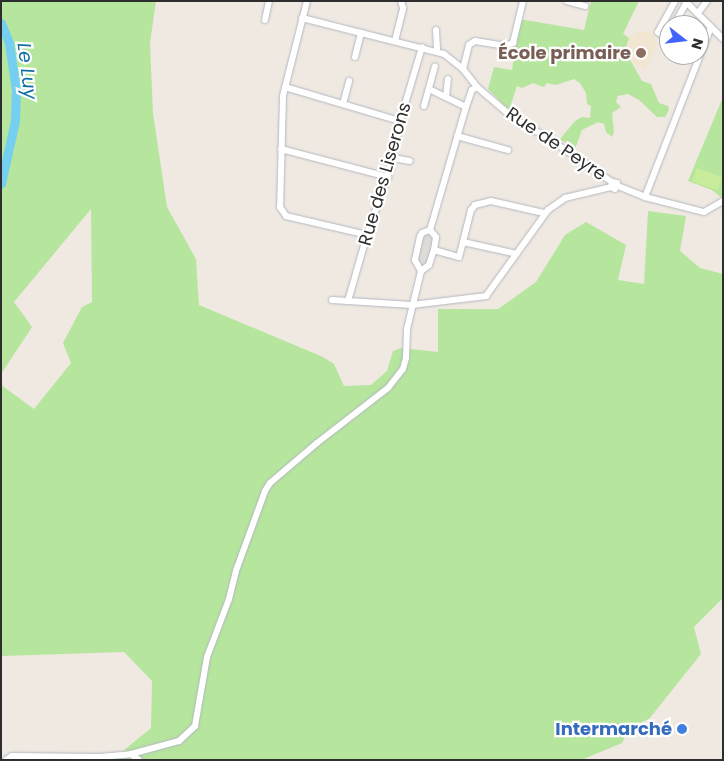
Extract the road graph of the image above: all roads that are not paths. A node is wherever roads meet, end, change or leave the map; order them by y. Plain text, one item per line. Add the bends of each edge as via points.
1 (269, 1) edge
2 (307, 1) edge
3 (401, 1) edge
4 (523, 1) edge
5 (567, 1) edge
6 (675, 1) edge
7 (707, 1) edge
8 (685, 2) edge
9 (585, 6) dead end
10 (698, 13) junction
11 (667, 15) edge
12 (679, 15) edge
13 (302, 18) junction
14 (265, 20) dead end
15 (711, 27) junction
16 (436, 30) dead end
17 (361, 33) junction
18 (723, 39) edge
19 (395, 41) junction
20 (422, 47) junction
21 (437, 52) junction
22 (355, 57) dead end
23 (435, 66) dead end
24 (463, 69) junction
25 (448, 79) dead end
26 (349, 81) dead end
27 (285, 87) junction
28 (477, 87) junction
29 (429, 89) junction
30 (446, 97) junction
31 (343, 104) junction
32 (424, 106) dead end
33 (466, 107) junction
34 (400, 121) junction
35 (457, 136) junction
36 (281, 149) junction
37 (508, 150) dead end
38 (393, 158) junction
39 (410, 161) dead end
40 (388, 177) junction
41 (614, 185) junction
42 (645, 196) junction
43 (723, 201) edge
44 (544, 213) junction
45 (430, 230) junction
46 (367, 235) junction
47 (464, 242) junction
48 (434, 250) junction
49 (517, 254) junction
50 (420, 271) junction
51 (332, 300) dead end
52 (348, 301) junction
53 (412, 305) junction
54 (131, 754) junction
55 (7, 758) edge
56 (139, 760) edge

1 - 14 street
2 - 13 street
3 - 19 street via 403,8
4 - 24 street via 513,43 505,46 474,42 469,45
5 - 9 street
6 - 11 street
7 - 10 street
8 - 10 street
8 - 12 street
10 - 15 street
13 - 17 street, Rue de Peyre
13 - 27 street
15 - 18 street
15 - 42 street
16 - 21 street
17 - 19 street, Rue de Peyre
17 - 22 street
19 - 20 street, Rue de Peyre
20 - 21 street, Rue de Peyre
20 - 34 street, Rue des Liserons
21 - 24 street, Rue de Peyre
23 - 29 street
24 - 28 street, Rue de Peyre
25 - 30 street
26 - 31 street
27 - 31 street
27 - 36 street
28 - 33 street via 472,90
28 - 41 street, Rue de Peyre via 517,121 545,136
29 - 30 street
29 - 32 street
30 - 33 street
31 - 34 street
33 - 35 street
34 - 38 street, Rue des Liserons
35 - 37 street
35 - 45 street
36 - 40 street
36 - 46 street via 280,207 283,214
38 - 39 street
38 - 40 street, Rue des Liserons
40 - 46 street, Rue des Liserons
41 - 42 street, Rue de Peyre
41 - 44 street via 565,198
42 - 43 street, Rue de Peyre via 704,212
44 - 47 street via 494,201 475,205
44 - 49 street
45 - 48 street via 436,237
45 - 50 street via 422,233 419,242 415,260
46 - 52 street, Rue des Liserons
47 - 48 street via 459,257
47 - 49 street
48 - 50 street via 429,265
49 - 53 street via 486,296
50 - 53 street
51 - 52 street
52 - 53 street
53 - 54 street via 406,362 399,376 270,483 265,491 202,672 195,726 179,741
54 - 55 street
54 - 56 street

